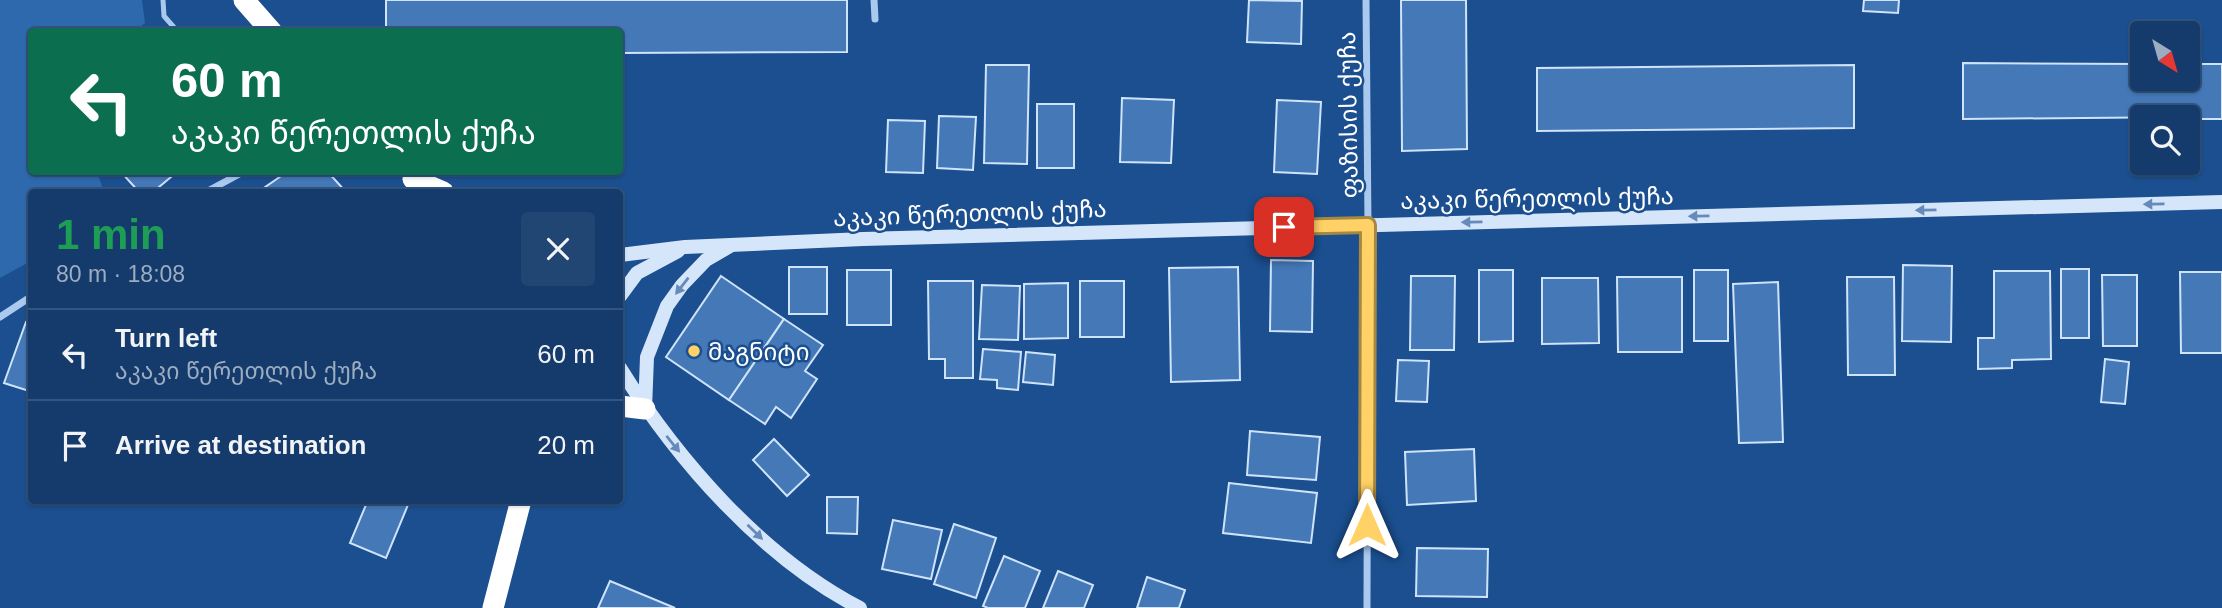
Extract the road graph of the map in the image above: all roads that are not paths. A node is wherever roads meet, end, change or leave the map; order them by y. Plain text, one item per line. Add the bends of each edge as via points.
1 (163, 0) edge
2 (244, 0) edge
3 (874, 0) edge
4 (1366, 0) edge
5 (875, 19) dead end
6 (174, 28) edge
7 (268, 28) edge
8 (237, 175) edge
9 (414, 181) edge
10 (212, 189) edge
11 (435, 189) edge
12 (2222, 202) edge
13 (1368, 225) junction
14 (734, 244) junction
15 (685, 247) junction
16 (623, 255) edge
17 (623, 292) edge
18 (28, 299) edge
19 (0, 317) edge
20 (623, 373) edge
21 (623, 407) edge
22 (645, 409) junction
23 (521, 504) edge
24 (493, 608) edge
25 (860, 608) edge
26 (1367, 608) edge

1 - 6 lane via 164,16
2 - 7 highway
3 - 5 street
4 - 13 street, ფაზისის ქუჩა
8 - 10 street
9 - 11 highway
12 -> 13 main road, აკაკი წერეთლის ქუჩა
13 - 14 main road, აკაკი წერეთლის ქუჩა
13 - 26 street, ფაზისის ქუჩა
14 - 15 main road, აკაკი წერეთლის ქუჩა
14 -> 22 main road via 706,260 667,306 647,356
15 - 16 main road, აკაკი წერეთლის ქუჩა
15 - 17 main road, აკაკი წერეთლის ქუჩა via 637,273
18 - 19 street
20 - 22 main road
21 - 22 highway
22 -> 25 main road via 706,484 788,563
23 - 24 highway

